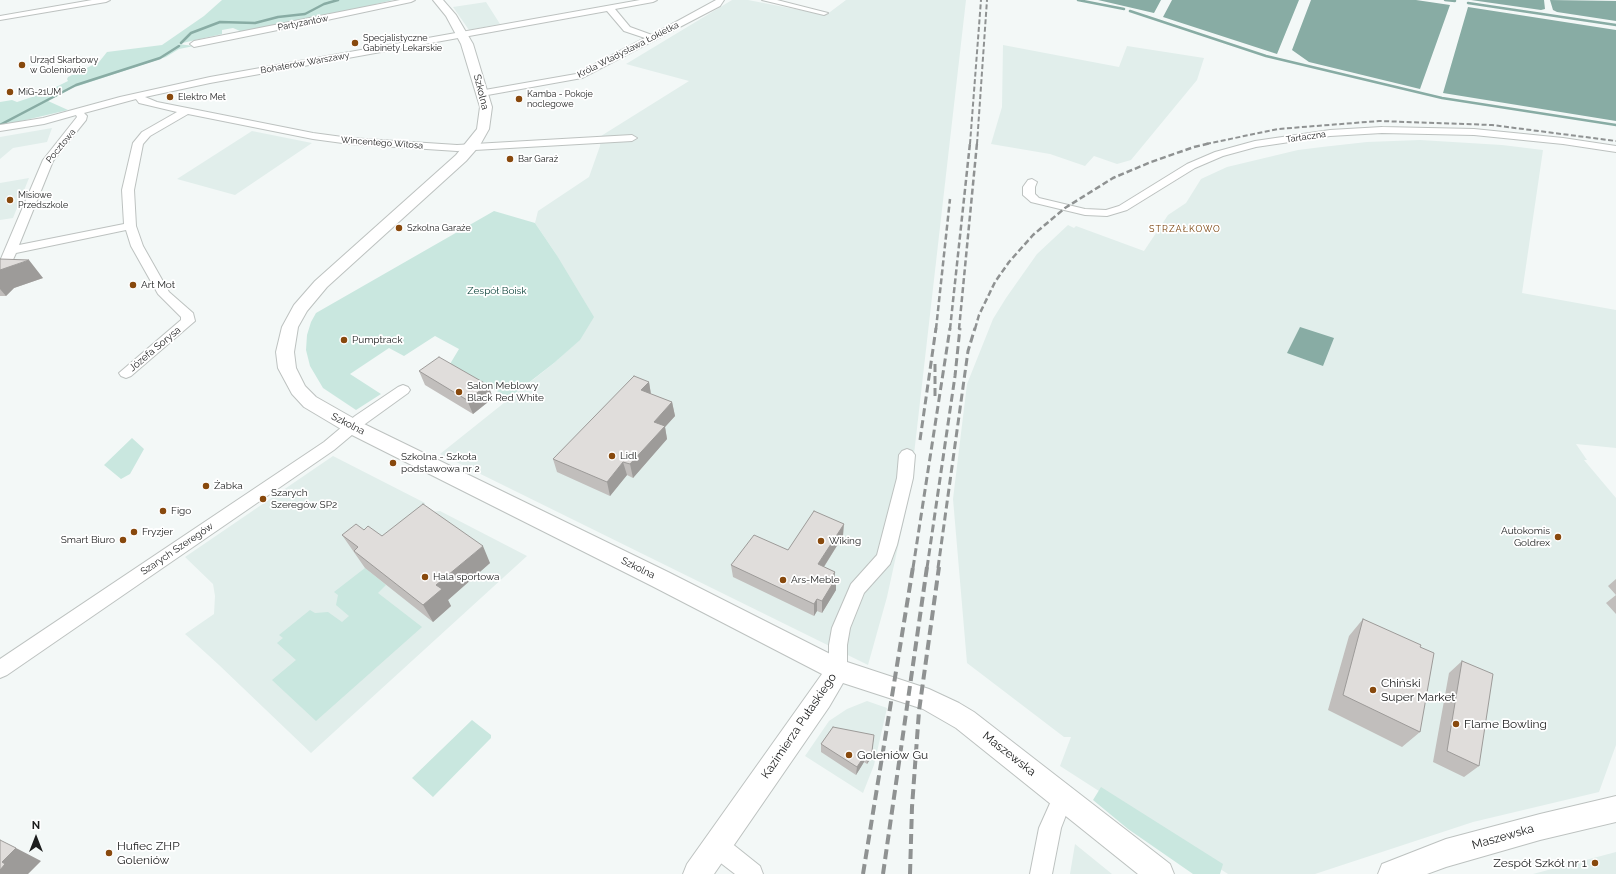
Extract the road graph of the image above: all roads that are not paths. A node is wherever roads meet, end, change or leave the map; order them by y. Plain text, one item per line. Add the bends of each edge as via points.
1 (106, 0) edge
2 (411, 0) edge
3 (438, 0) edge
4 (653, 0) edge
5 (720, 0) edge
6 (766, 0) edge
7 (609, 8) junction
8 (824, 13) dead end
9 (0, 18) edge
10 (463, 34) junction
11 (653, 38) junction
12 (194, 44) dead end
13 (482, 93) junction
14 (139, 96) junction
15 (186, 111) junction
16 (78, 112) junction
17 (3, 128) edge
18 (632, 138) dead end
19 (472, 147) junction
20 (1616, 149) edge
21 (1032, 182) dead end
22 (130, 226) junction
23 (10, 251) junction
24 (0, 269) edge
25 (126, 373) dead end
26 (404, 390) dead end
27 (353, 427) junction
28 (907, 455) dead end
29 (0, 669) edge
30 (838, 670) junction
31 (1063, 797) junction
32 (1616, 809) edge
33 (717, 846) junction
34 (697, 874) edge
35 (752, 874) edge
36 (1041, 874) edge
37 (1160, 874) edge
38 (1392, 874) edge

1 - 9 street
2 - 12 street, Partyzantów
3 - 10 street, Szkolna
4 - 7 street, Bohaterów Warszawy
5 - 11 street, Króla Władysława Łokietka
6 - 8 street
7 - 10 street, Bohaterów Warszawy
7 - 11 street via 627,29
10 - 13 street, Szkolna
10 - 14 street, Bohaterów Warszawy via 210,80
11 - 13 street, Króla Władysława Łokietka via 579,76
13 - 19 street, Szkolna via 486,107 485,122
14 - 15 street, Wincentego Witosa via 147,103
14 - 16 street, Bohaterów Warszawy
15 - 19 street, Wincentego Witosa via 338,140
15 - 22 street, Józefa Sorysa via 146,134 138,143 128,190
16 - 17 street, Bohaterów Warszawy
16 - 23 street, Pocztowa via 82,120 48,160
18 - 19 street, Wincentego Witosa
19 - 27 street, Szkolna via 321,284 294,318 285,352 286,368 291,379 310,402
20 - 21 street, Tartaczna via 1474,132 1382,130 1324,134 1255,144 1219,154 1191,166 1123,208 1107,213 1085,212 1035,200 1029,195
22 - 23 street
22 - 25 street, Józefa Sorysa via 164,294 188,316 188,321
23 - 24 street, Pocztowa via 7,261
26 - 27 street, Szarych Szeregów
27 - 29 street, Szarych Szeregów via 329,446
27 - 30 street, Szkolna
28 - 30 street, Kazimierza Pułaskiego via 905,478 889,545 884,559 857,589 854,596 841,628
30 - 31 street, Maszewska via 929,700 950,711
30 - 33 street, Kazimierza Pułaskiego
31 - 36 street via 1050,828
31 - 37 street, Maszewska
32 - 38 street, Maszewska via 1446,853
33 - 34 street, Kazimierza Pułaskiego
33 - 35 street

